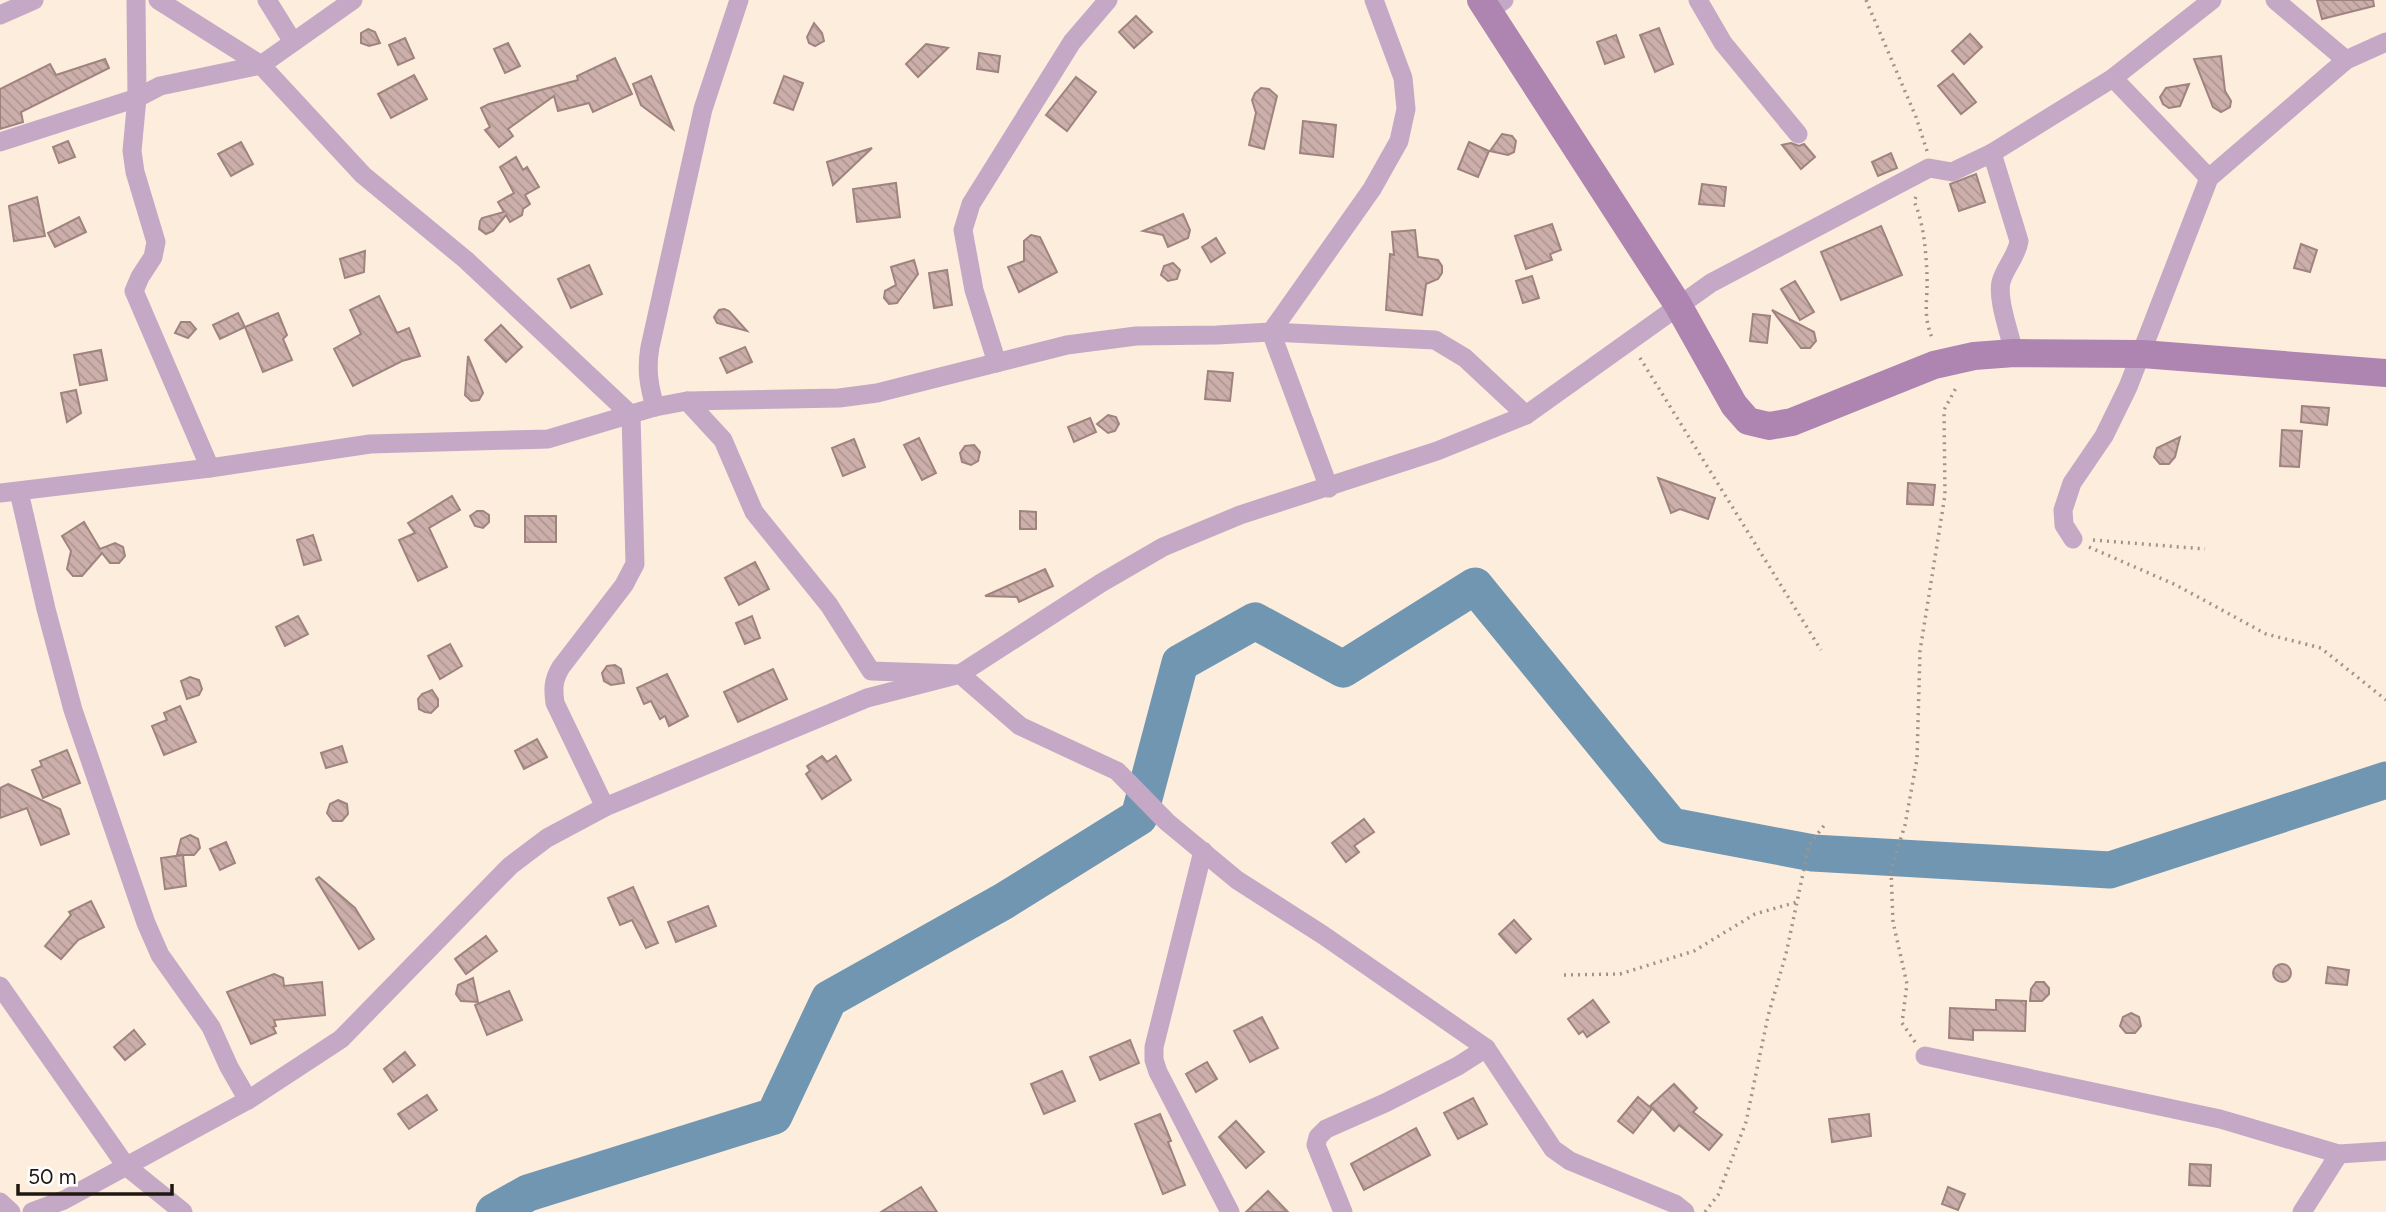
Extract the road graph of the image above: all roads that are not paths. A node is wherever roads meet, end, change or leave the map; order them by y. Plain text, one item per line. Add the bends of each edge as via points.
1 (34, 0) edge
2 (136, 0) edge
3 (158, 0) edge
4 (267, 0) edge
5 (353, 0) edge
6 (739, 0) edge
7 (1108, 0) edge
8 (1374, 0) edge
9 (1698, 0) edge
10 (2212, 0) edge
11 (2275, 0) edge
12 (1491, 4) edge
13 (0, 15) edge
14 (293, 42) junction
15 (2386, 42) edge
16 (2346, 60) junction
17 (261, 65) junction
18 (2113, 78) junction
19 (137, 98) junction
20 (1798, 134) dead end
21 (0, 142) edge
22 (1992, 153) junction
23 (2209, 178) junction
24 (1678, 305) junction
25 (1271, 332) junction
26 (2014, 353) junction
27 (2142, 354) junction
28 (997, 363) junction
29 (2386, 373) edge
30 (687, 401) junction
31 (655, 407) junction
32 (631, 415) junction
33 (1526, 415) junction
34 (210, 468) junction
35 (1329, 488) junction
36 (10, 492) edge
37 (2073, 539) road end
38 (960, 674) junction
39 (606, 807) junction
40 (1203, 851) junction
41 (0, 986) edge
42 (1486, 1048) junction
43 (1925, 1056) road end
44 (248, 1100) junction
45 (2386, 1151) edge
46 (2339, 1154) junction
47 (127, 1166) junction
48 (0, 1202) edge
49 (11, 1212) edge
50 (32, 1212) edge
51 (183, 1212) edge
52 (1230, 1212) edge
53 (1343, 1212) edge
54 (1685, 1212) edge
55 (2302, 1212) edge

1 - 13 street
2 - 19 street
3 - 17 street
4 - 14 street
5 - 14 street
6 - 31 street via 703,108 650,347 648,383
7 - 28 street via 1072,42 964,222 974,290
8 - 25 street via 1403,78 1406,109 1399,141 1372,189
9 - 20 street via 1723,44
10 - 18 street
11 - 16 street
12 - 24 street
14 - 17 street
15 - 16 street
16 - 23 street
17 - 19 street via 160,86
17 - 32 street via 363,175 466,260
18 - 22 street
18 - 23 street
19 - 21 street
19 - 34 street via 132,151 156,242 153,257 134,290
22 - 24 street via 1952,172 1929,168 1711,283
22 - 26 street via 2019,241 2000,293
23 - 27 street
24 - 26 street via 1734,405 1748,421 1769,426 1792,422 1934,365
24 - 33 street
25 - 28 street via 1136,336 1067,345
25 - 33 street via 1435,340 1465,358
25 - 35 street
26 - 27 street
27 - 29 street
27 - 37 street via 2104,436 2072,483 2063,510 2064,525
28 - 30 street via 839,398
30 - 31 street
30 - 38 street via 723,440 754,512 829,605 871,671
31 - 32 street
32 - 34 street via 548,439 370,444
32 - 39 street via 635,564 561,667 553,691
33 - 35 street
34 - 36 street
35 - 38 street via 1240,515 1163,547
36 - 44 street via 73,710 146,923 160,955 211,1027
38 - 39 street via 867,698
38 - 40 street via 1020,726 1116,771
39 - 44 street via 548,838 510,866 341,1039
40 - 42 street via 1237,880
40 - 52 street via 1159,1023 1154,1060
41 - 47 street
42 - 53 street via 1318,1137 1316,1145
42 - 54 street via 1553,1149 1570,1161
43 - 46 street via 2220,1119
44 - 47 street
45 - 46 street
46 - 55 street
47 - 50 street
47 - 51 street
48 - 49 street

